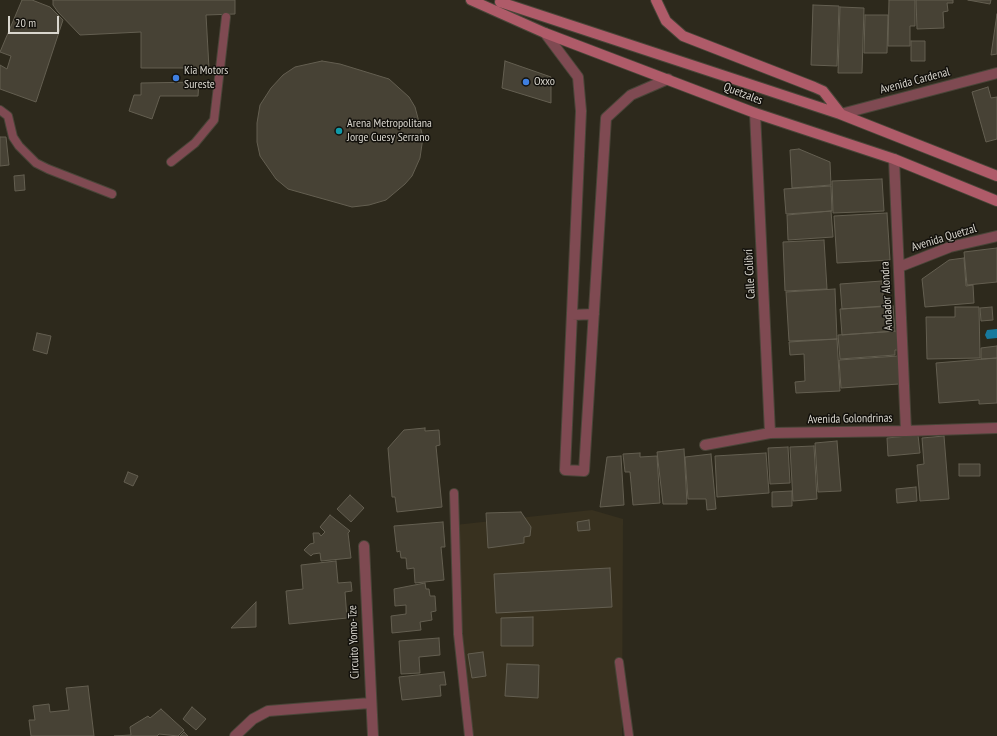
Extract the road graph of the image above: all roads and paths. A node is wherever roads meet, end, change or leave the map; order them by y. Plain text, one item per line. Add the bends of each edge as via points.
1 (470, 0) edge
2 (512, 0) edge
3 (656, 0) edge
4 (500, 2) junction
5 (481, 5) junction
6 (226, 17) dead end
7 (545, 33) junction
8 (997, 73) edge
9 (668, 79) junction
10 (0, 110) edge
11 (755, 113) junction
12 (841, 114) junction
13 (894, 159) junction
14 (171, 162) dead end
15 (997, 176) edge
16 (112, 194) dead end
17 (997, 201) edge
18 (997, 236) edge
19 (899, 267) junction
20 (594, 314) junction
21 (572, 315) junction
22 (997, 428) edge
23 (906, 432) junction
24 (770, 433) junction
25 (705, 444) dead end
26 (454, 493) dead end
27 (364, 546) dead end
28 (619, 662) dead end
29 (370, 703) junction
30 (235, 736) edge
31 (373, 736) edge
32 (469, 736) edge
33 (629, 736) edge

1 - 5 main road, Quetzales
2 - 4 main road
3 - 12 main road via 666,22 683,36 814,87 822,91
4 - 5 main road
4 - 12 main road, Quetzales
5 - 7 main road, Quetzales
6 - 14 lane via 214,120 195,142
7 - 9 main road, Quetzales
7 - 21 street via 578,76 581,111
8 - 12 street, Avenida Cardenal
9 - 11 main road, Quetzales
9 - 20 street via 630,95 606,118
10 - 16 lane via 8,116 13,137 19,146 36,163
11 - 13 main road, Quetzales
11 - 24 street, Calle Colibrí
12 - 15 main road, Quetzales
13 - 17 main road, Quetzales
13 - 19 street, Andador Alondra
18 - 19 street, Avenida Quetzal via 950,247
19 - 23 street, Andador Alondra
20 - 21 street
20 - 21 street via 584,471 565,470
22 - 23 street, Avenida Golondrinas
23 - 24 street, Avenida Golondrinas
24 - 25 street, Avenida Golondrinas
26 - 32 lane via 458,634
27 - 29 street, Circuito Yomo-Tze
28 - 33 lane
29 - 30 street via 268,711 253,719
29 - 31 street, Circuito Yomo-Tze

